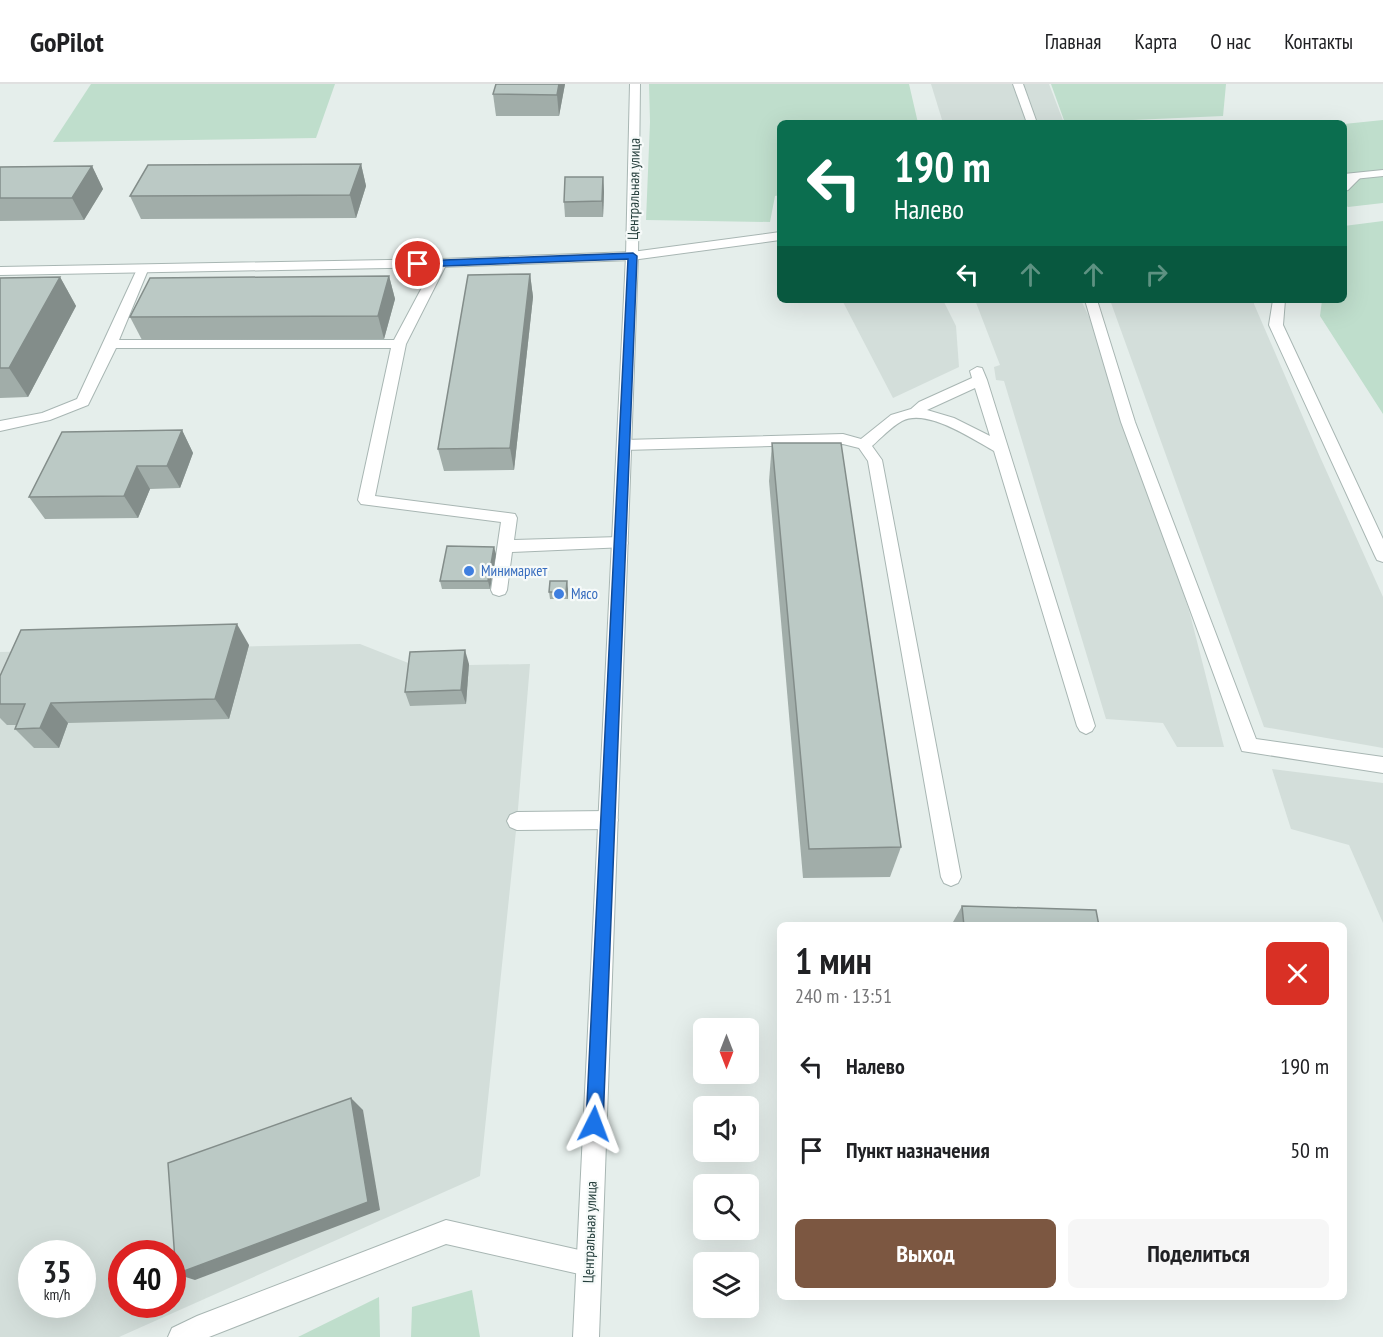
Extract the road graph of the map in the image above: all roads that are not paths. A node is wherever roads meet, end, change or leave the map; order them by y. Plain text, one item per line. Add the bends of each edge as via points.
1 (635, 84) edge
2 (1018, 84) edge
3 (1031, 120) edge
4 (1383, 173) edge
5 (1350, 177) edge
6 (777, 236) edge
7 (633, 256) junction
8 (441, 263) junction
9 (142, 270) junction
10 (0, 271) edge
11 (1092, 303) edge
12 (1279, 303) edge
13 (111, 344) junction
14 (399, 344) junction
15 (916, 413) junction
16 (0, 426) edge
17 (624, 445) junction
18 (864, 445) junction
19 (1000, 448) junction
20 (620, 543) junction
21 (505, 546) junction
22 (1383, 556) edge
23 (499, 590) dead end
24 (1086, 726) dead end
25 (1383, 765) edge
26 (608, 820) junction
27 (517, 821) dead end
28 (951, 877) dead end
29 (588, 1264) junction
30 (181, 1337) edge
31 (586, 1337) edge

1 - 7 street, Центральная улица
2 - 3 street
4 - 5 street
6 - 7 street
7 - 8 street
7 - 17 street, Центральная улица
8 - 9 street
8 - 14 street
9 - 10 street
9 - 13 street
11 - 25 street via 1128,422 1249,746
12 - 22 street via 1276,325
13 - 14 street
13 - 16 street via 82,402 45,417
14 - 21 street via 366,500 509,518
15 - 18 street via 898,417
15 - 19 street via 936,416
15 - 19 street via 978,375
17 - 18 street via 843,439
17 - 20 street, Центральная улица
18 - 28 street via 875,460
19 - 24 street
20 - 21 street
20 - 26 street, Центральная улица
21 - 23 street
26 - 27 street
26 - 29 street, Центральная улица
29 - 30 street via 446,1232
29 - 31 street, Центральная улица

